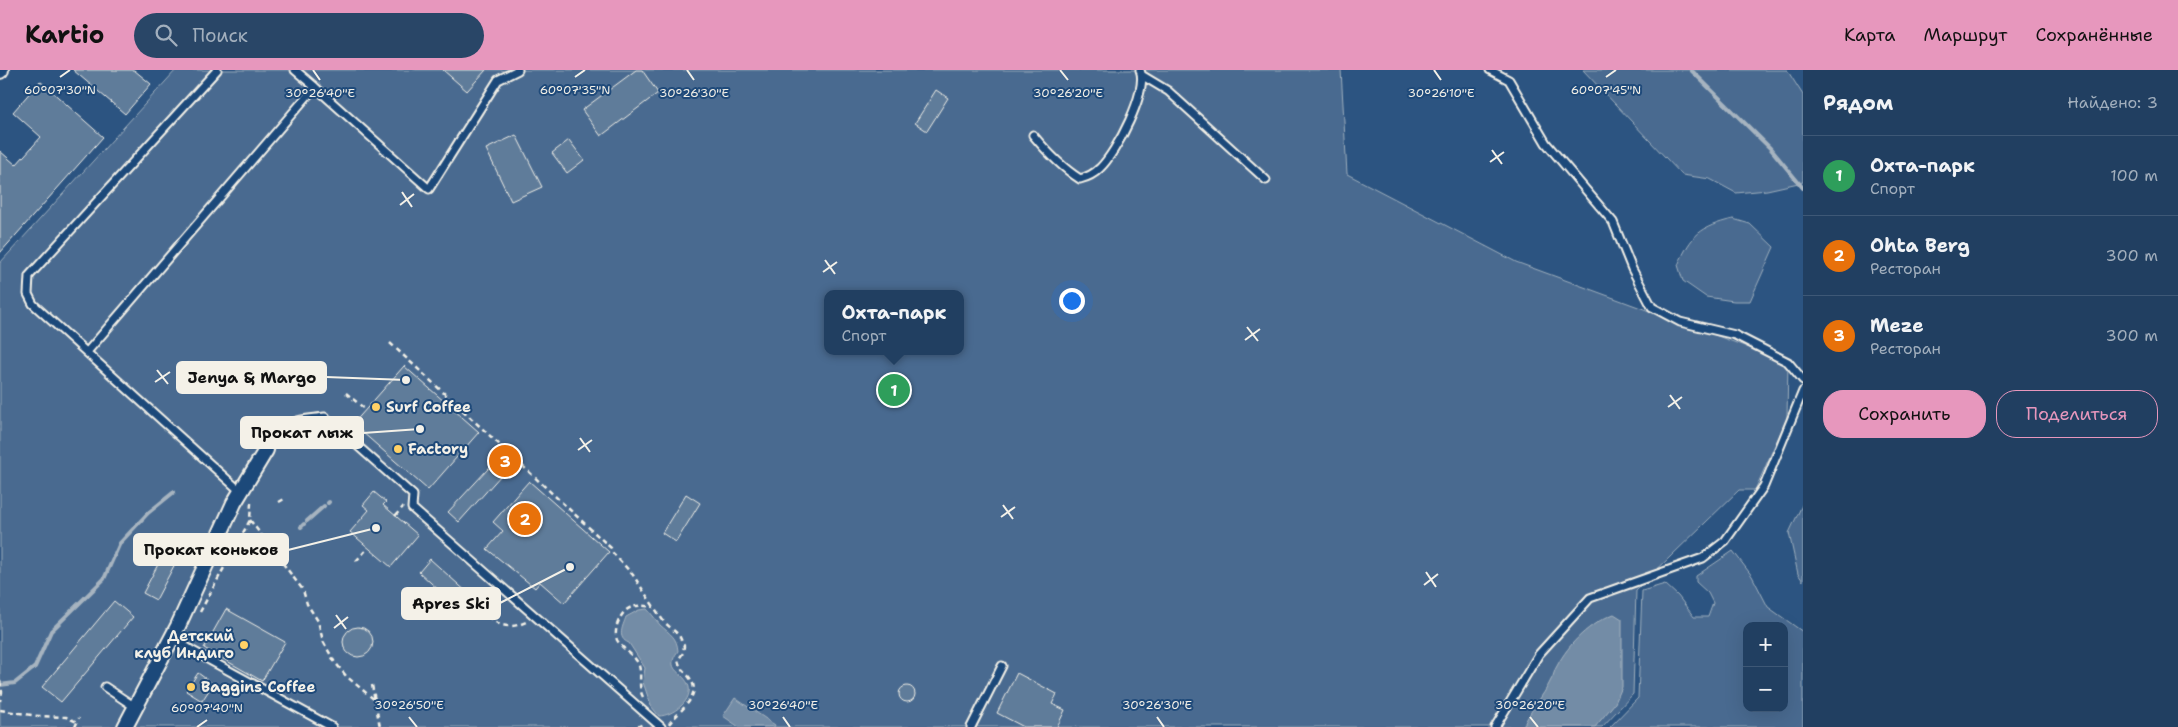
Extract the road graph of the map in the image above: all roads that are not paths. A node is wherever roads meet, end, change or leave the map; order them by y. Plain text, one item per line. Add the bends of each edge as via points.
1 (217, 70) edge
2 (296, 70) edge
3 (518, 70) edge
4 (1490, 70) edge
5 (1141, 73) edge
6 (315, 87) junction
7 (1033, 135) dead end
8 (1266, 180) dead end
9 (87, 352) junction
10 (1803, 380) edge
11 (1803, 391) edge
12 (266, 450) joint
13 (245, 494) junction
14 (212, 549) junction
15 (193, 553) dead end
16 (172, 638) junction
17 (1002, 666) dead end
18 (105, 687) dead end
19 (135, 707) junction
20 (125, 727) edge
21 (332, 727) edge
22 (661, 727) edge
23 (971, 727) edge
24 (1495, 727) edge

1 - 9 lane via 29,276 28,294 33,304
2 - 6 lane
3 - 6 lane via 498,80 429,189
4 - 10 lane via 1509,80 1546,143 1613,222 1652,307 1680,322 1734,336 1788,362
5 - 7 lane via 1136,106 1124,134 1101,167 1089,177 1080,179 1072,174
5 - 8 lane via 1168,91
6 - 9 lane
9 - 13 lane
11 - 24 lane via 1764,486 1725,541 1703,558 1590,598 1539,654
12 - 13 street
12 - 22 lane via 290,424 325,417 413,495 412,508
13 - 14 street
14 - 15 lane
14 - 16 street
16 - 19 street
16 - 21 lane
17 - 23 lane
18 - 19 lane
19 - 20 street

